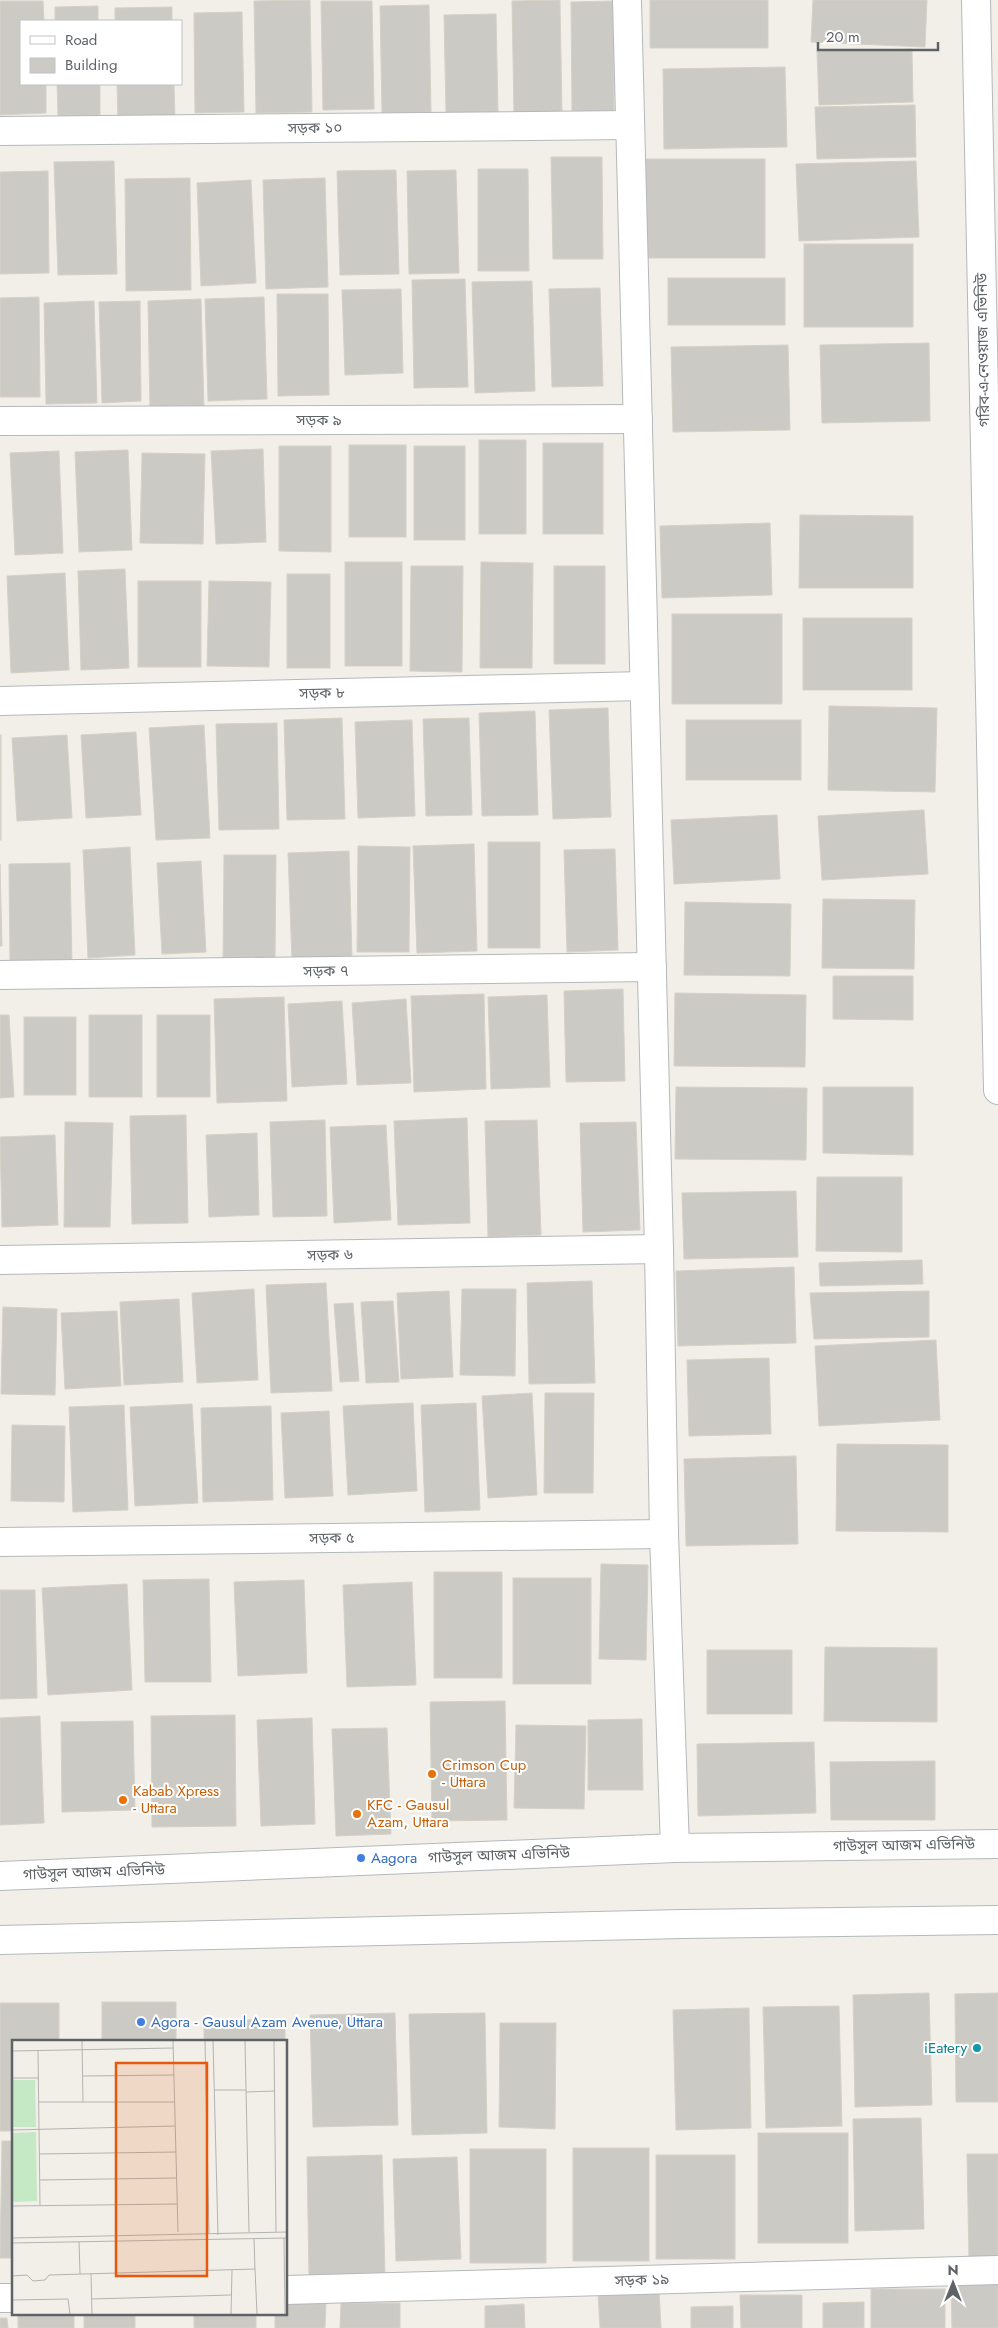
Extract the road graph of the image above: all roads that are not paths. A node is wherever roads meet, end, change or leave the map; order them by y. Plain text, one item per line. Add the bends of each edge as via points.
1 (627, 0) edge
2 (983, 2) edge
3 (630, 125) junction
4 (0, 131) edge
5 (638, 418) junction
6 (0, 421) edge
7 (644, 686) junction
8 (0, 701) edge
9 (652, 967) junction
10 (0, 975) edge
11 (998, 1090) edge
12 (659, 1249) junction
13 (0, 1260) edge
14 (664, 1534) junction
15 (0, 1542) edge
16 (998, 1844) edge
17 (675, 1848) junction
18 (0, 1876) edge
19 (998, 1920) edge
20 (0, 1940) edge
21 (998, 2270) edge
22 (288, 2290) edge

1 - 3 street
2 - 11 street, গরিব-এ-নেওয়াজ এভিনিউ
3 - 4 street, সড়ক ১০
3 - 5 street
5 - 6 street, সড়ক ৯
5 - 7 street
7 - 8 street, সড়ক ৮
7 - 9 street
9 - 10 street, সড়ক ৭
9 - 12 street
12 - 13 street, সড়ক ৬
12 - 14 street
14 - 15 street, সড়ক ৫
14 - 17 street
16 - 17 street, গাউসুল আজম এভিনিউ
17 - 18 street, গাউসুল আজম এভিনিউ
19 - 20 street
21 - 22 street, সড়ক ১৯

